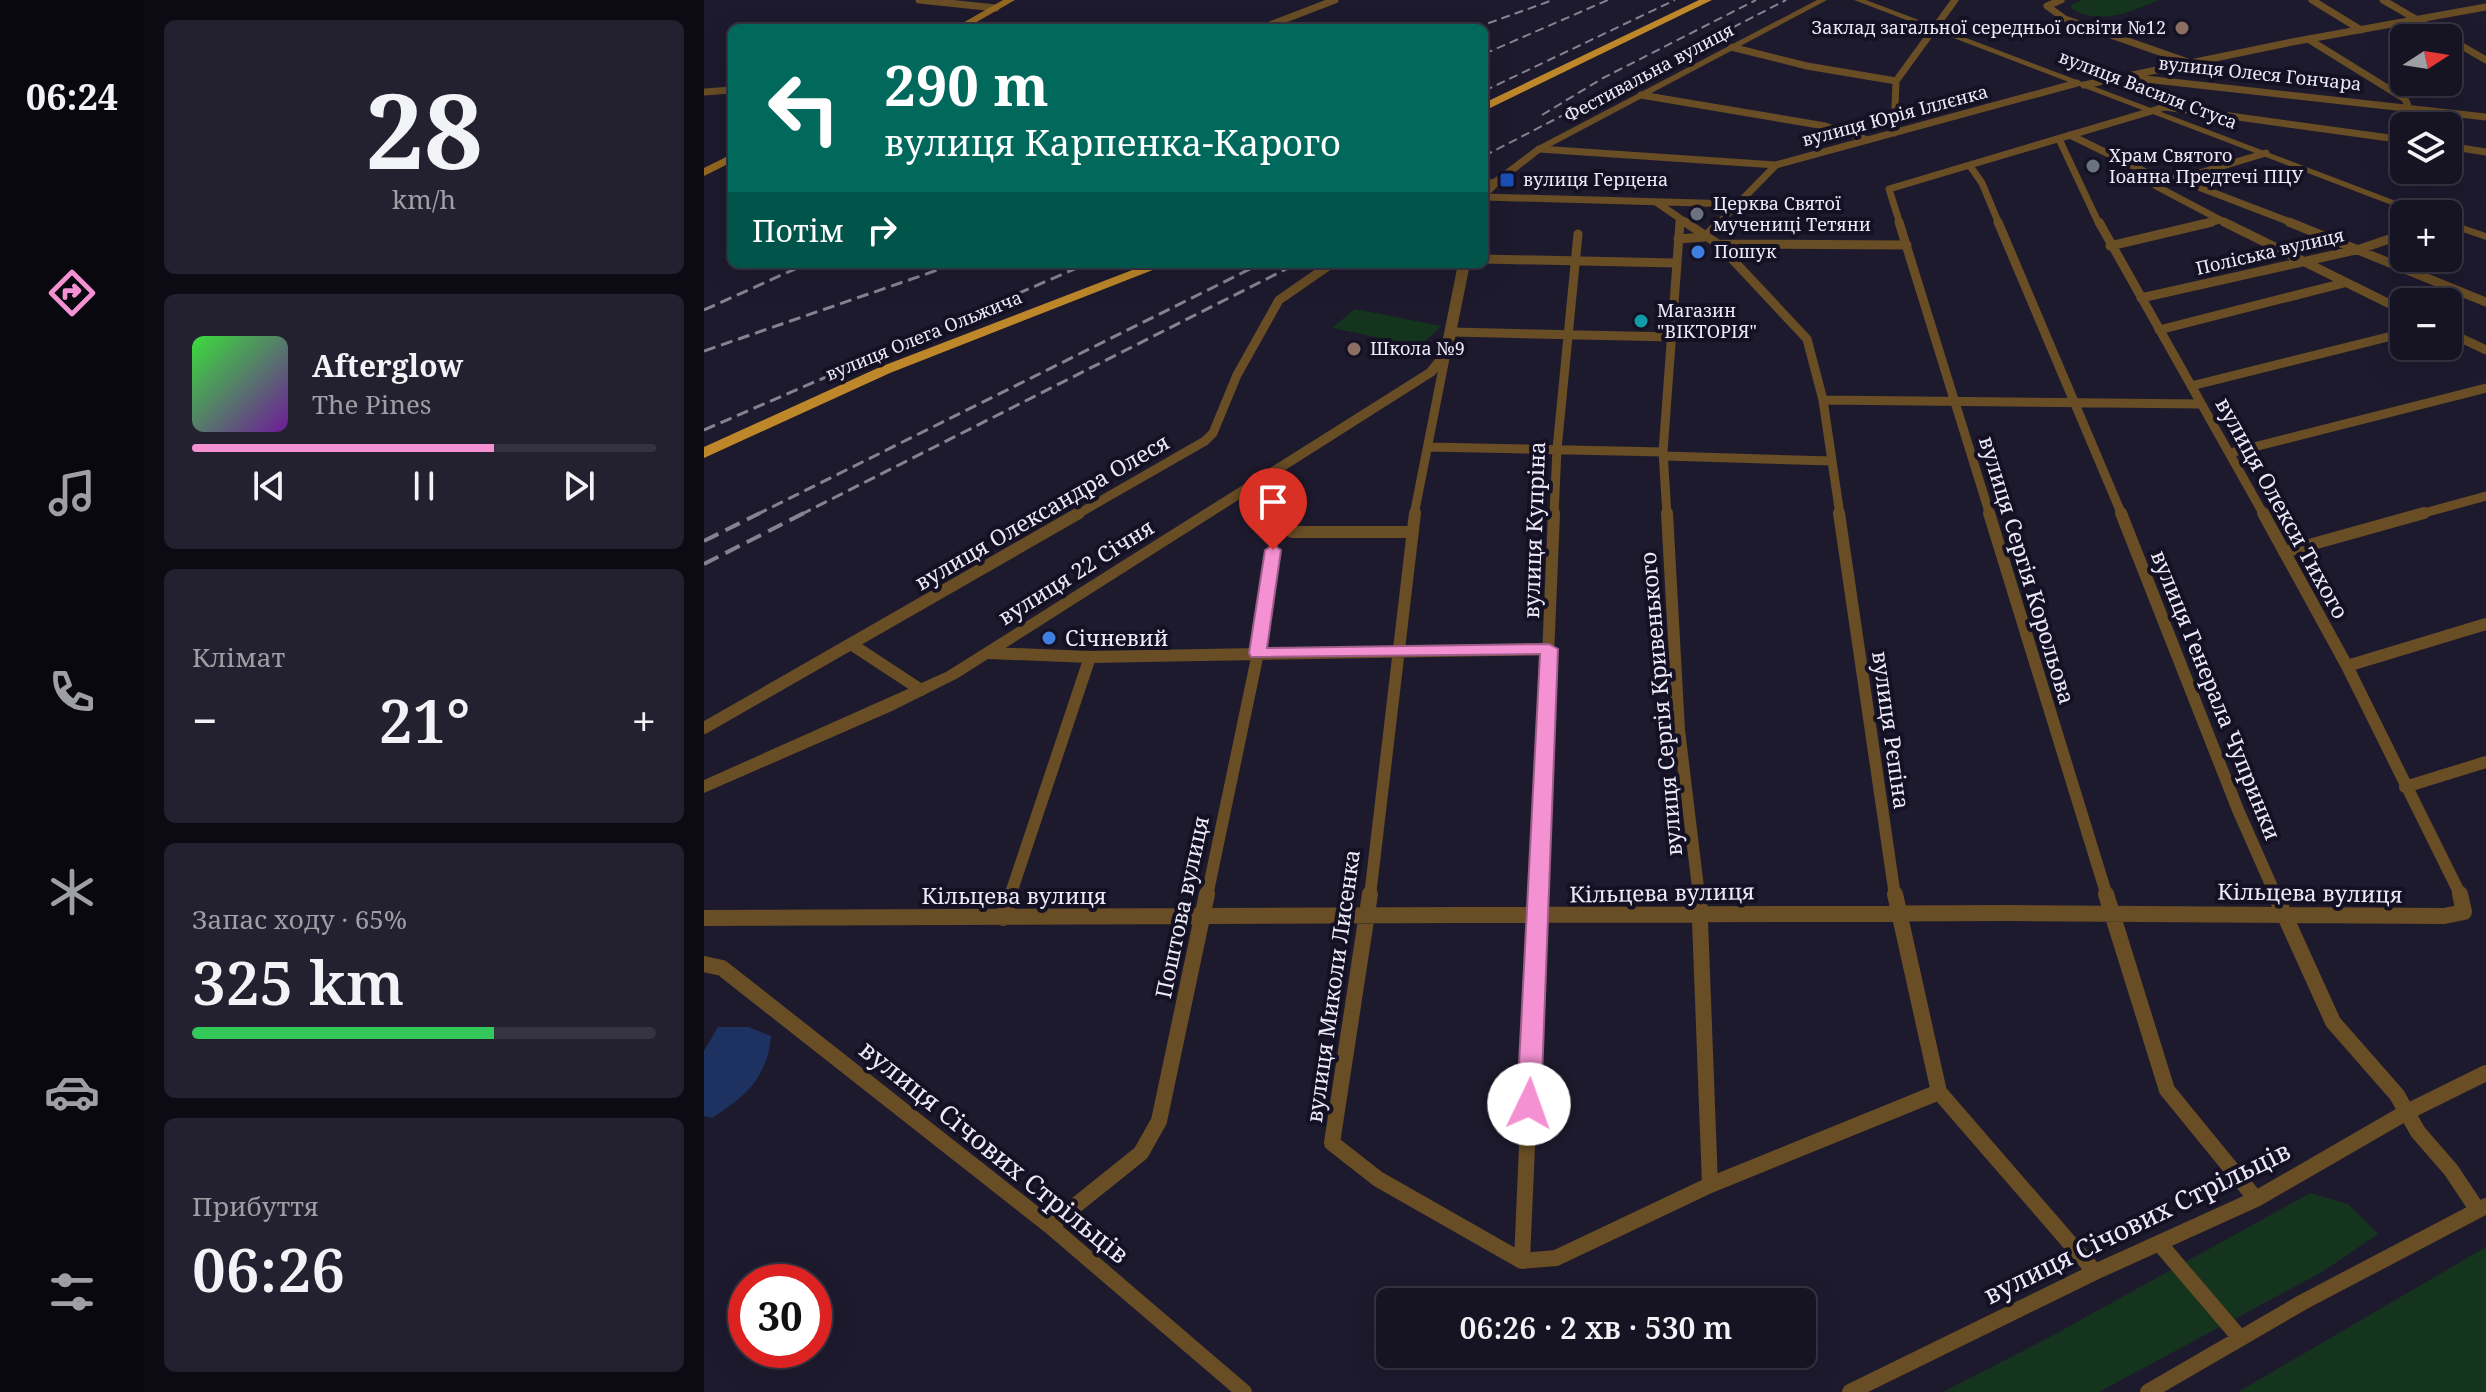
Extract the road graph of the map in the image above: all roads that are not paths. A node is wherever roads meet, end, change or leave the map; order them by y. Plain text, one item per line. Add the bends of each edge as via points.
1 (919, 0) edge
2 (1010, 0) edge
3 (1335, 0) edge
4 (1707, 0) edge
5 (1823, 0) edge
6 (1858, 0) edge
7 (1955, 0) edge
8 (2061, 0) edge
9 (2312, 0) edge
10 (2383, 0) edge
11 (2486, 7) edge
12 (996, 8) junction
13 (2417, 20) junction
14 (969, 24) edge
15 (1272, 24) edge
16 (1933, 28) junction
17 (2361, 30) junction
18 (2308, 39) junction
19 (2476, 46) dead end
20 (1731, 47) junction
21 (2466, 48) junction
22 (2486, 60) edge
23 (2188, 62) junction
24 (2125, 77) junction
25 (1896, 81) junction
26 (2081, 84) junction
27 (728, 90) edge
28 (704, 92) edge
29 (1641, 95) junction
30 (1488, 105) edge
31 (2408, 106) junction
32 (2152, 111) junction
33 (2486, 117) edge
34 (1894, 133) junction
35 (2064, 137) junction
36 (2390, 138) edge
37 (1868, 140) junction
38 (2462, 148) edge
39 (1539, 149) junction
40 (2486, 152) edge
41 (2266, 153) junction
42 (728, 159) edge
43 (1776, 165) junction
44 (1970, 166) junction
45 (704, 173) edge
46 (2171, 180) junction
47 (1488, 182) edge
48 (1496, 182) junction
49 (1488, 192) edge
50 (1488, 197) edge
51 (2390, 201) edge
52 (1656, 202) junction
53 (1735, 204) junction
54 (1680, 220) junction
55 (2220, 220) junction
56 (2462, 228) edge
57 (1578, 234) dead end
58 (1705, 237) junction
59 (2486, 237) edge
60 (1678, 239) junction
61 (2390, 239) edge
62 (1718, 244) junction
63 (1907, 245) junction
64 (2110, 246) junction
65 (2360, 249) junction
66 (1488, 259) edge
67 (1573, 260) junction
68 (2301, 261) junction
69 (1675, 263) junction
70 (1151, 268) edge
71 (1325, 268) edge
72 (1463, 268) edge
73 (2344, 283) junction
74 (2141, 298) junction
75 (2486, 302) edge
76 (2390, 304) edge
77 (2159, 330) junction
78 (1452, 332) junction
79 (1567, 333) junction
80 (2390, 336) edge
81 (1673, 337) junction
82 (2462, 339) edge
83 (2486, 350) edge
84 (1446, 353) junction
85 (2191, 386) junction
86 (2486, 388) edge
87 (1823, 400) junction
88 (1954, 402) junction
89 (2073, 402) junction
90 (2201, 404) junction
91 (1428, 447) junction
92 (1557, 449) junction
93 (704, 453) edge
94 (2230, 453) junction
95 (1664, 454) junction
96 (1831, 461) junction
97 (2486, 496) edge
98 (1292, 532) dead end
99 (1411, 532) junction
100 (1273, 550) dead end
101 (2284, 552) junction
102 (2486, 624) edge
103 (851, 644) junction
104 (1549, 649) junction
105 (1399, 651) junction
106 (988, 653) junction
107 (1258, 653) junction
108 (1090, 657) junction
109 (2347, 666) junction
110 (921, 690) junction
111 (704, 728) edge
112 (2485, 764) edge
113 (704, 787) edge
114 (2405, 787) junction
115 (2463, 900) joint
116 (2111, 911) junction
117 (1701, 913) junction
118 (1898, 915) junction
119 (1537, 916) junction
120 (2286, 916) junction
121 (704, 918) edge
122 (1003, 918) junction
123 (1203, 919) junction
124 (1367, 919) junction
125 (704, 964) edge
126 (2486, 1073) edge
127 (1939, 1092) junction
128 (2405, 1113) junction
129 (1710, 1185) junction
130 (2256, 1199) junction
131 (2481, 1208) edge
132 (1050, 1226) junction
133 (2159, 1243) junction
134 (1522, 1261) junction
135 (2095, 1272) junction
136 (2240, 1338) junction
137 (1244, 1392) edge
138 (1850, 1392) edge
139 (2148, 1392) edge

1 - 12 street
2 - 12 main road
3 - 15 street
4 - 30 highway
5 - 20 street, Фестивальна вулиця
6 - 16 street, вулиця Василя Стуса
7 - 16 street
8 - 23 street via 2047,6 2065,19
9 - 17 street
10 - 13 street
11 - 13 street
12 - 14 main road
13 - 17 street
13 - 21 street
16 - 25 street
16 - 26 street, вулиця Василя Стуса
17 - 18 street
18 - 23 street
18 - 31 street via 2405,99
19 - 21 street
20 - 25 street
20 - 29 street, Фестивальна вулиця
21 - 22 street
23 - 24 street
24 - 26 street, вулиця Юрія Іллєнка
24 - 31 street, вулиця Олеся Гончара
25 - 34 street
26 - 32 street, вулиця Василя Стуса
26 - 34 street, вулиця Юрія Іллєнка
27 - 28 street
29 - 37 street via 1825,126
29 - 39 street, Фестивальна вулиця
31 - 33 street, вулиця Олеся Гончара
32 - 35 street, вулиця Сергія Корольова
32 - 36 street, вулиця Сергія Корольова via 2165,107
32 - 41 street, вулиця Василя Стуса
34 - 37 street, вулиця Юрія Іллєнка
35 - 44 street, вулиця Сергія Корольова
35 - 46 street
35 - 64 street, вулиця Олекси Тихого
37 - 43 street, вулиця Юрія Іллєнка
38 - 40 street
39 - 43 street
39 - 48 street, Фестивальна вулиця
41 - 46 street
41 - 51 street, вулиця Василя Стуса
42 - 45 main road
43 - 53 street, вулиця Юрія Іллєнка
44 - 63 street, вулиця Сергія Корольова via 1889,189
44 - 89 street, вулиця Генерала Чупринки via 1982,183
46 - 55 street via 2156,186
46 - 65 street
47 - 48 street
48 - 49 street
50 - 52 street
52 - 53 street
52 - 54 street, вулиця Рєпіна
53 - 58 street, вулиця Юрія Іллєнка
54 - 58 street, вулиця Рєпіна
54 - 60 street, вулиця Сергія Кривенького
55 - 64 street
55 - 68 street
56 - 59 street
57 - 67 street, вулиця Купріна
58 - 60 street
58 - 62 street, вулиця Рєпіна
60 - 69 street, вулиця Сергія Кривенького
61 - 65 street, Поліська вулиця
62 - 63 street
62 - 87 street, вулиця Рєпіна via 1807,339
63 - 88 street, вулиця Сергія Корольова
64 - 74 street, вулиця Олекси Тихого
65 - 68 street, Поліська вулиця
65 - 75 street
66 - 67 street
67 - 69 street
67 - 79 street, вулиця Купріна
68 - 73 street
68 - 74 street, Поліська вулиця
69 - 81 street, вулиця Сергія Кривенького
70 - 93 highway, вулиця Олега Ольжича via 885,370
71 - 103 street, вулиця Олександра Олеся via 1279,300 1205,441
72 - 78 street, вулиця Миколи Лисенка
73 - 76 street
73 - 77 street
74 - 77 street, вулиця Олекси Тихого
77 - 85 street, вулиця Олекси Тихого
78 - 79 street
78 - 84 street, вулиця Миколи Лисенка
79 - 81 street
79 - 92 street, вулиця Купріна
80 - 85 street
81 - 95 street, вулиця Сергія Кривенького
82 - 83 street
84 - 91 street, вулиця Миколи Лисенка
84 - 106 street, вулиця 22 Січня via 1431,372
85 - 90 street, вулиця Олекси Тихого
86 - 94 street
87 - 88 street
87 - 96 street, вулиця Рєпіна
88 - 89 street
88 - 116 street, вулиця Сергія Корольова
89 - 90 street
89 - 120 street, вулиця Генерала Чупринки
90 - 94 street, вулиця Олекси Тихого
91 - 92 street
91 - 99 street, вулиця Миколи Лисенка
92 - 95 street
92 - 104 street, вулиця Купріна
94 - 101 street, вулиця Олекси Тихого
95 - 96 street
95 - 117 street, вулиця Сергія Кривенького via 1679,730
96 - 118 street, вулиця Рєпіна
97 - 101 street
98 - 99 street
99 - 105 street, вулиця Миколи Лисенка
100 - 107 street, Поштова вулиця
101 - 109 street, вулиця Олекси Тихого
102 - 109 street
103 - 110 street
103 - 111 street, вулиця Олександра Олеся
104 - 105 street
104 - 119 street, вулиця Купріна
105 - 107 street
105 - 124 street, вулиця Миколи Лисенка
106 - 108 street
106 - 110 street, вулиця 22 Січня
107 - 108 street
107 - 123 street, Поштова вулиця
108 - 122 street
109 - 114 street, вулиця Олекси Тихого
110 - 113 street, вулиця 22 Січня
112 - 114 street
114 - 115 street, вулиця Олекси Тихого
115 - 120 street, Кільцева вулиця via 2464,912 2444,916
116 - 118 street, Кільцева вулиця
116 - 120 street, Кільцева вулиця
116 - 130 street, вулиця Сергія Корольова via 2167,1090
117 - 118 street, Кільцева вулиця
117 - 119 street, Кільцева вулиця
117 - 129 street, вулиця Сергія Кривенького
118 - 127 street, вулиця Рєпіна
119 - 124 street, Кільцева вулиця
119 - 134 street, вулиця Купріна
120 - 128 street, вулиця Генерала Чупринки via 2333,1022 2397,1095
121 - 122 street, Кільцева вулиця
122 - 123 street, Кільцева вулиця
123 - 124 street, Кільцева вулиця
123 - 132 street, Поштова вулиця via 1159,1121 1141,1153
124 - 134 street, вулиця Миколи Лисенка via 1332,1143 1378,1179
125 - 132 street, вулиця Січових Стрільців via 722,968
126 - 128 street, вулиця Січових Стрільців
127 - 129 street
127 - 135 street, вулиця Рєпіна
128 - 130 street, вулиця Січових Стрільців
128 - 131 street, вулиця Генерала Чупринки
129 - 134 street via 1556,1258
130 - 133 street, вулиця Січових Стрільців
131 - 136 street
132 - 137 street, вулиця Січових Стрільців
133 - 135 street, вулиця Січових Стрільців
133 - 136 street
135 - 138 street, вулиця Січових Стрільців
136 - 139 street

